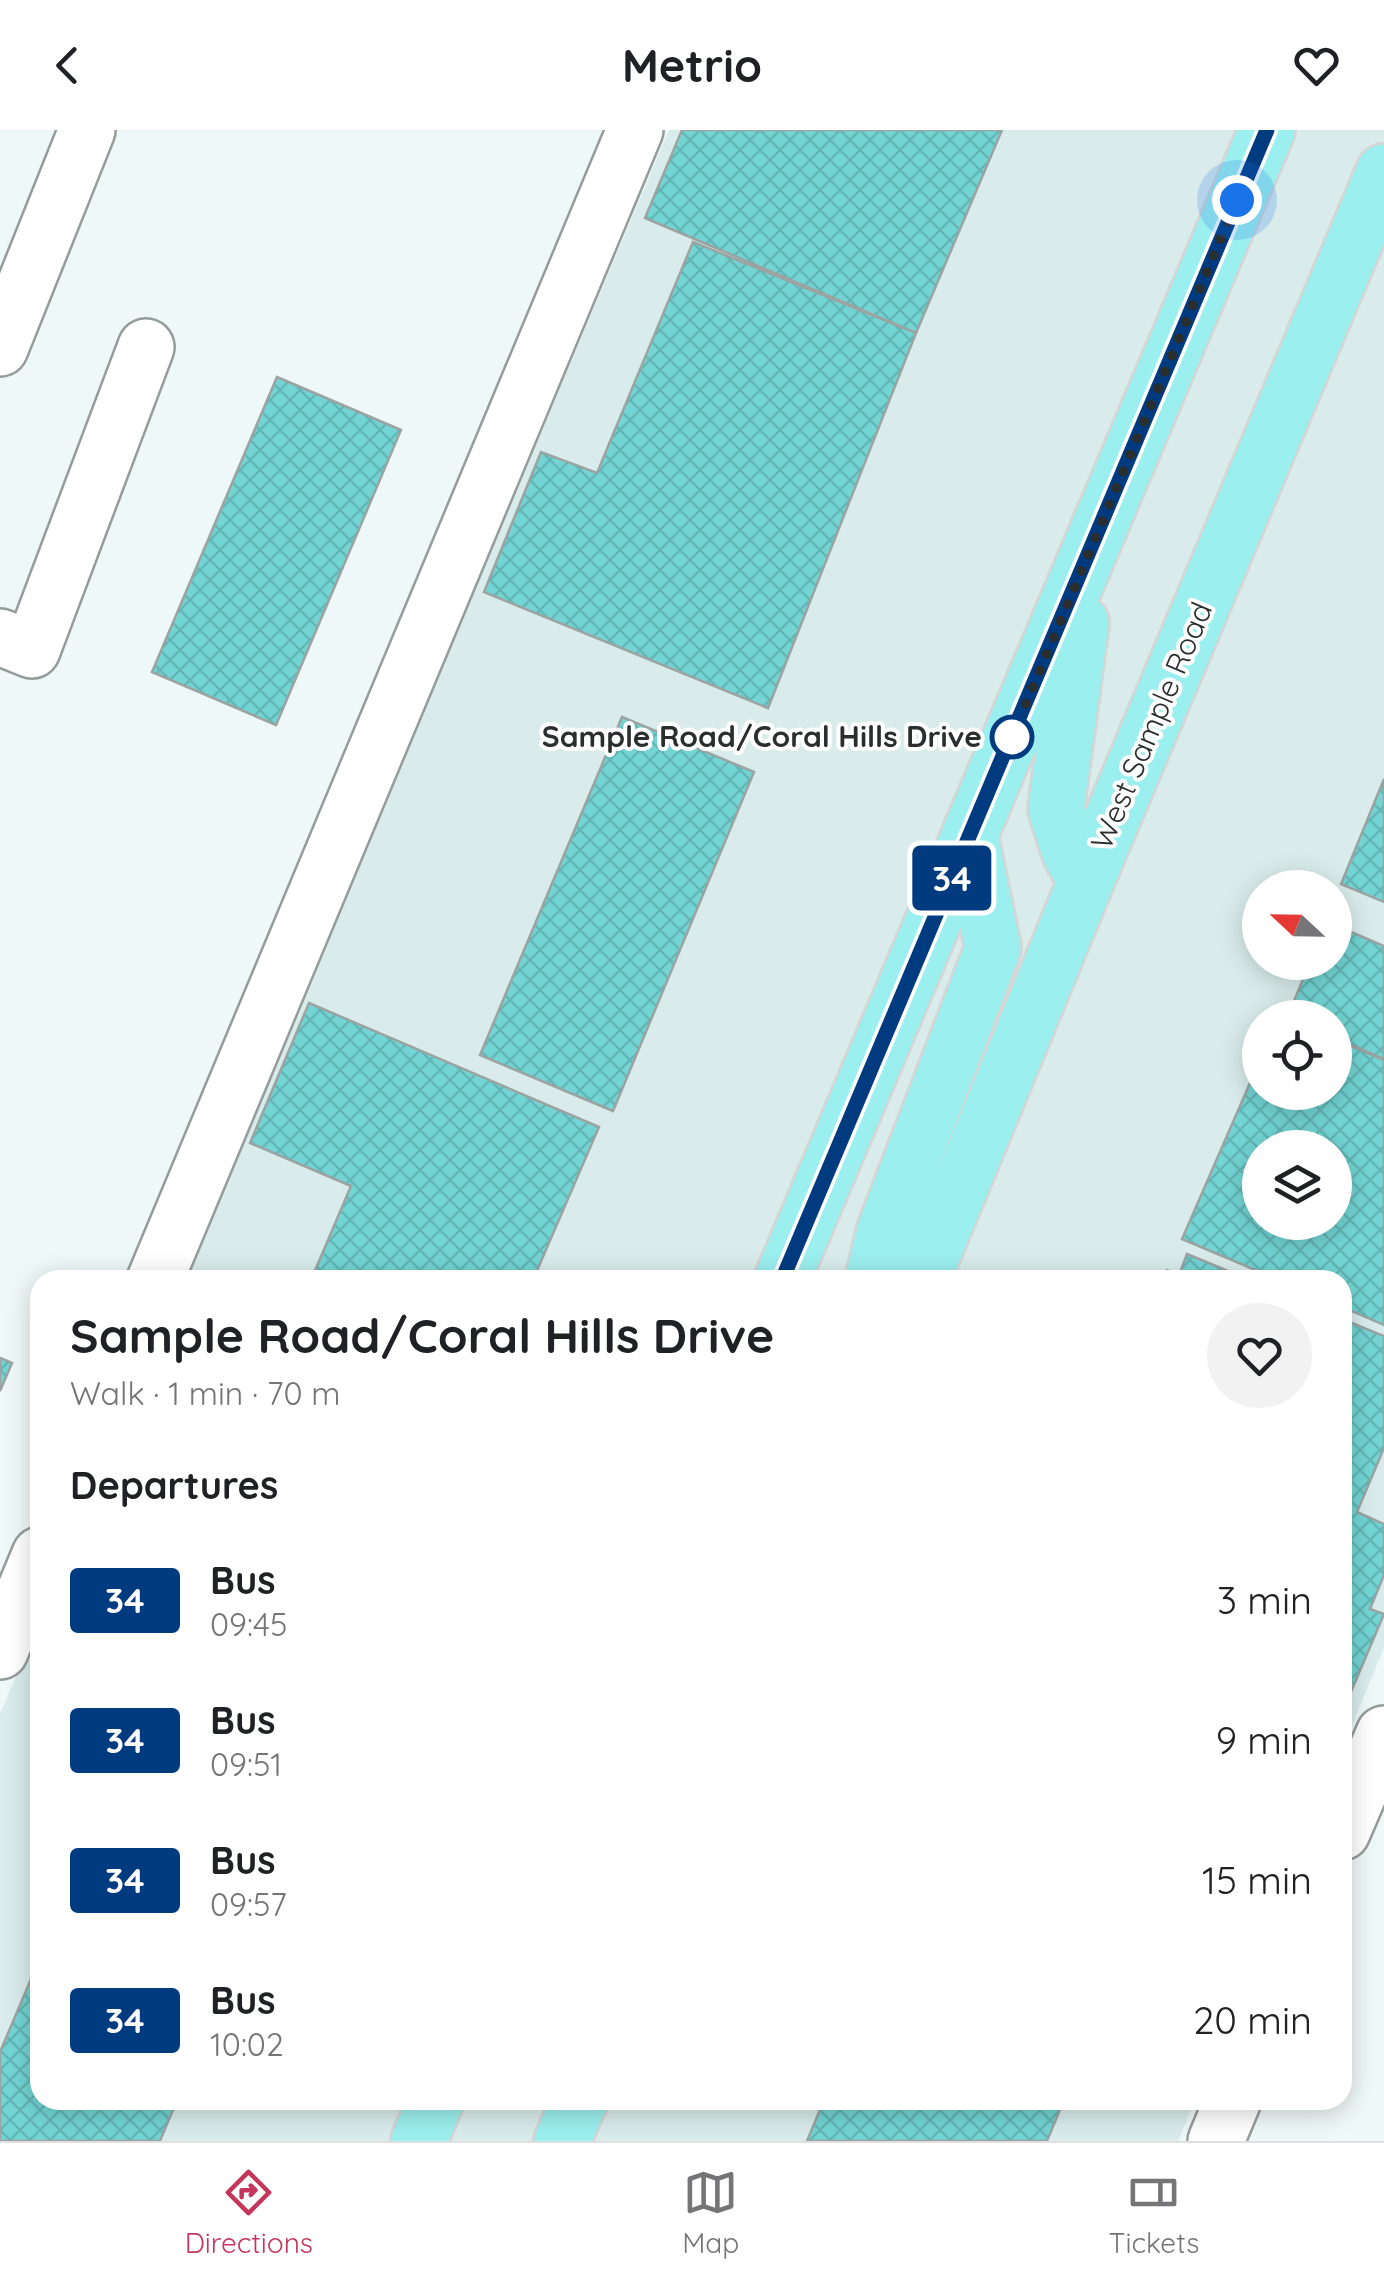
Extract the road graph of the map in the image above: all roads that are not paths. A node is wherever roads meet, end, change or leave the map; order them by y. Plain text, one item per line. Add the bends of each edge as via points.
1 (635, 130) edge
2 (1267, 130) edge
3 (78, 132) edge
4 (1384, 172) edge
5 (146, 347) dead end
6 (0, 348) edge
7 (1090, 550) junction
8 (0, 637) edge
9 (970, 836) junction
10 (1086, 882) junction
11 (158, 1270) edge
12 (786, 1270) edge
13 (875, 1270) edge
14 (926, 1270) edge
15 (30, 1579) edge
16 (0, 1650) edge
17 (1384, 1734) edge
18 (1352, 1809) edge
19 (432, 2110) edge
20 (576, 2110) edge
21 (1229, 2110) edge
22 (419, 2141) edge
23 (562, 2141) edge
24 (1216, 2141) edge

1 - 11 street
2 - 7 main road
3 - 6 street
4 - 10 main road, West Sample Road
5 - 8 street via 32,650
7 - 9 main road
7 - 10 main road via 1056,808
9 - 12 main road
9 - 13 main road via 993,948
10 - 14 main road, West Sample Road
15 - 16 street
17 - 18 street
19 - 22 main road
20 - 23 main road
21 - 24 street

